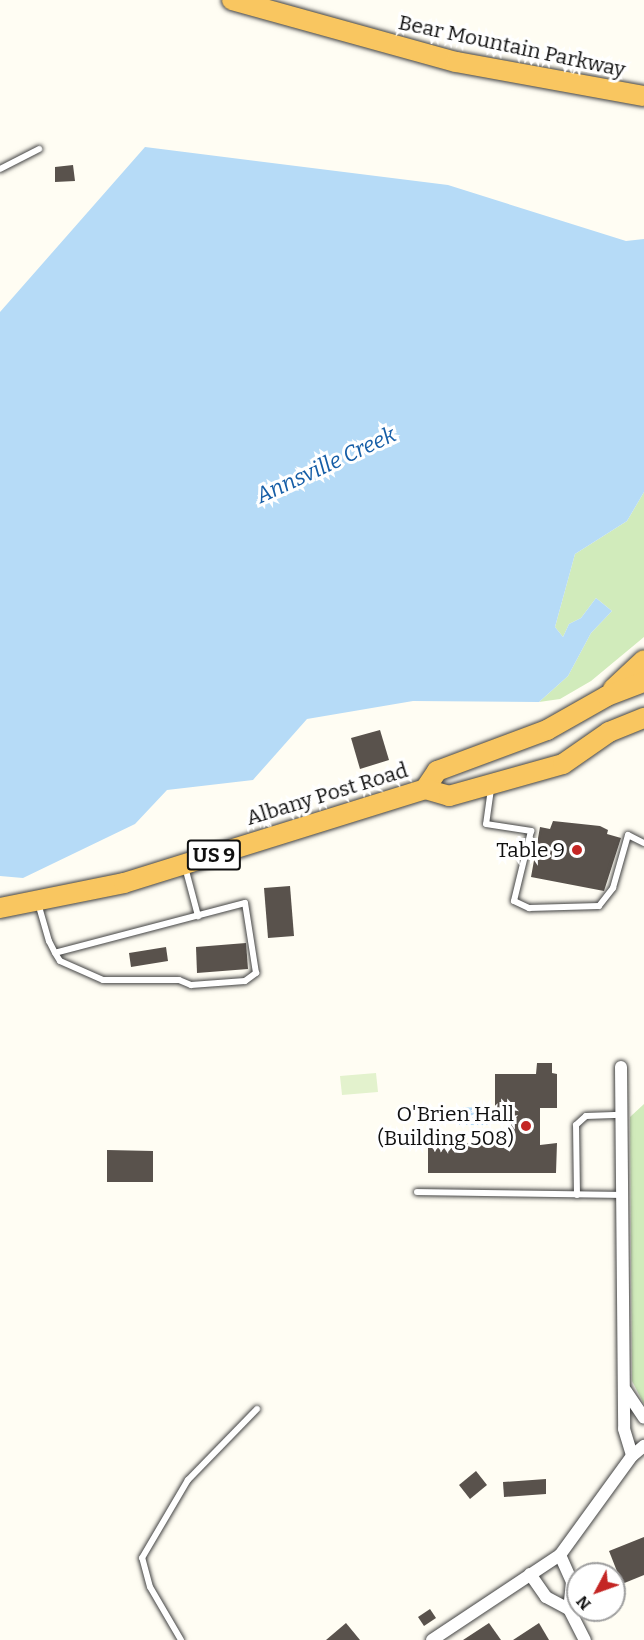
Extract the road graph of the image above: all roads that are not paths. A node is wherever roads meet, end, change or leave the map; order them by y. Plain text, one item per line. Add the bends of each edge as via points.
1 (232, 0) edge
2 (644, 96) edge
3 (39, 149) dead end
4 (0, 169) edge
5 (644, 660) edge
6 (644, 682) edge
7 (607, 696) junction
8 (644, 718) edge
9 (491, 785) junction
10 (425, 789) junction
11 (644, 843) edge
12 (184, 864) junction
13 (38, 902) junction
14 (0, 908) edge
15 (198, 916) junction
16 (55, 953) junction
17 (621, 1067) dead end
18 (621, 1115) junction
19 (417, 1192) dead end
20 (577, 1195) junction
21 (622, 1195) junction
22 (626, 1390) junction
23 (257, 1409) dead end
24 (644, 1418) edge
25 (644, 1446) edge
26 (632, 1456) junction
27 (560, 1555) junction
28 (566, 1568) edge
29 (530, 1574) junction
30 (566, 1607) edge
31 (576, 1622) edge
32 (181, 1640) edge
33 (432, 1640) edge
34 (585, 1640) edge

1 - 2 highway, Bear Mountain Parkway via 456,62
3 - 4 lane
5 - 7 highway
6 - 7 highway, Albany Post Road
7 - 10 highway, Albany Post Road via 547,730 436,771
8 - 9 highway, Albany Post Road / US 9 via 609,732 563,764
9 - 10 highway, Albany Post Road / US 9 via 449,796
9 - 11 lane via 486,824 531,831 514,901 529,908 600,906 613,888 628,836
10 - 12 highway, Albany Post Road / US 9
12 - 13 highway, Albany Post Road / US 9
12 - 15 lane
13 - 14 highway, Albany Post Road / US 9
13 - 16 lane
15 - 16 lane
15 - 16 lane via 245,903 255,973 245,981 191,986 179,980 103,980 75,970
17 - 18 street
18 - 20 lane via 586,1116 576,1125
18 - 21 street
19 - 20 lane
20 - 21 lane
21 - 22 street
22 - 24 street
22 - 26 street via 624,1429
23 - 32 lane via 188,1479 142,1558 150,1587
25 - 26 street
26 - 27 street
27 - 28 street
27 - 29 street
29 - 30 street via 546,1597
29 - 33 street
31 - 34 street

